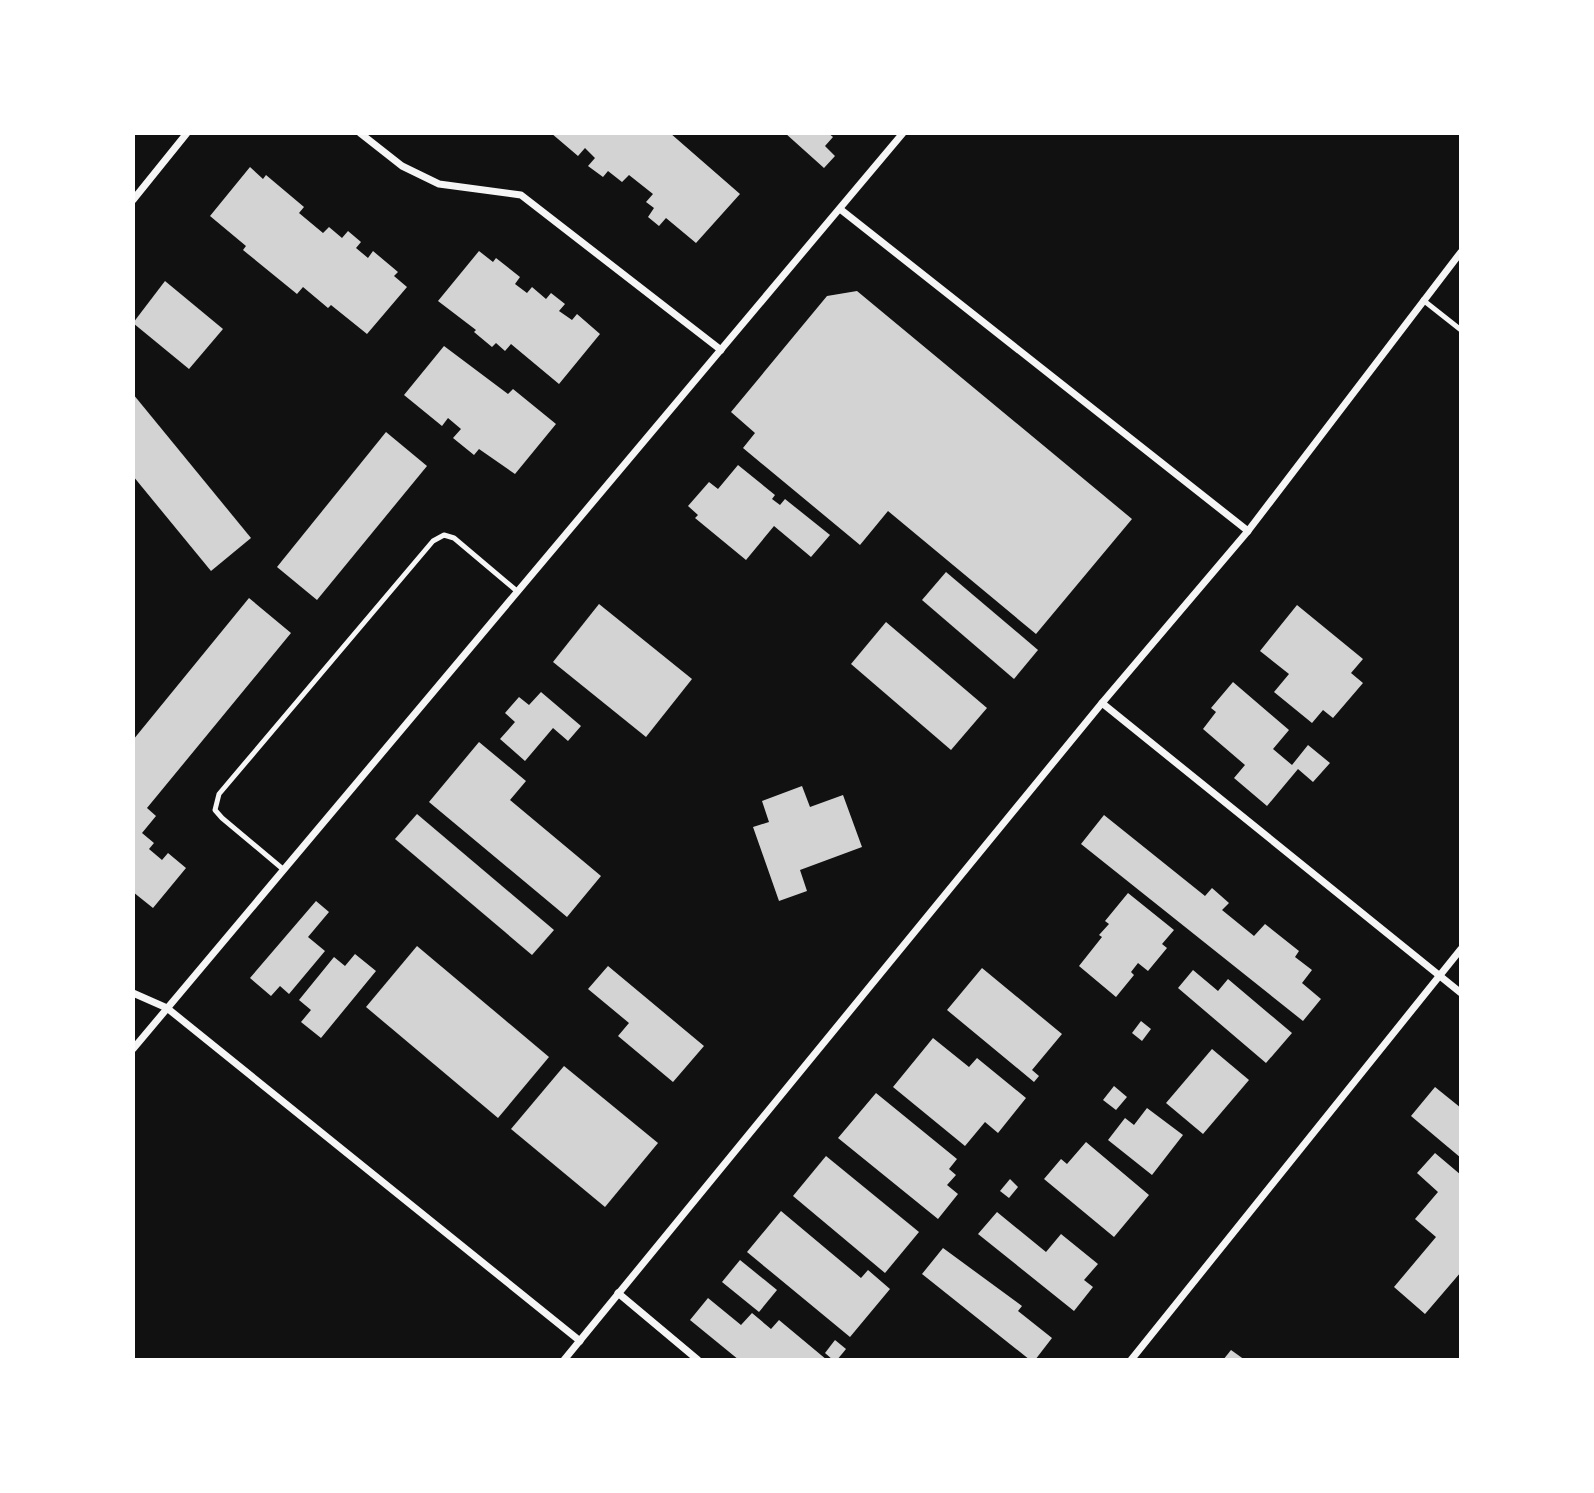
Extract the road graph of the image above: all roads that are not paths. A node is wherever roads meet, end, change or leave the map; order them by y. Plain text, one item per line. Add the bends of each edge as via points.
1 (187, 133) edge
2 (360, 133) edge
3 (903, 133) edge
4 (133, 200) edge
5 (840, 209) junction
6 (1461, 252) edge
7 (1423, 300) junction
8 (1461, 330) edge
9 (721, 350) junction
10 (1248, 531) junction
11 (518, 592) junction
12 (1102, 703) junction
13 (284, 870) junction
14 (1461, 949) edge
15 (1440, 975) junction
16 (133, 993) edge
17 (1461, 993) edge
18 (167, 1008) junction
19 (133, 1049) edge
20 (618, 1293) junction
21 (580, 1341) junction
22 (564, 1360) edge
23 (698, 1360) edge
24 (1131, 1360) edge

1 - 4 street
2 - 9 street via 402,166 439,184 521,195
3 - 5 street
5 - 9 street
5 - 10 street
6 - 7 street
7 - 8 lane
7 - 10 street
9 - 11 street
10 - 12 street
11 - 13 street
11 - 13 lane via 454,538 444,535 433,541 219,794 215,810
12 - 15 street
12 - 20 street
13 - 18 street
14 - 15 street
15 - 17 street
15 - 24 street
16 - 18 street
18 - 19 street
18 - 21 street
20 - 21 street
20 - 23 street
21 - 22 street

